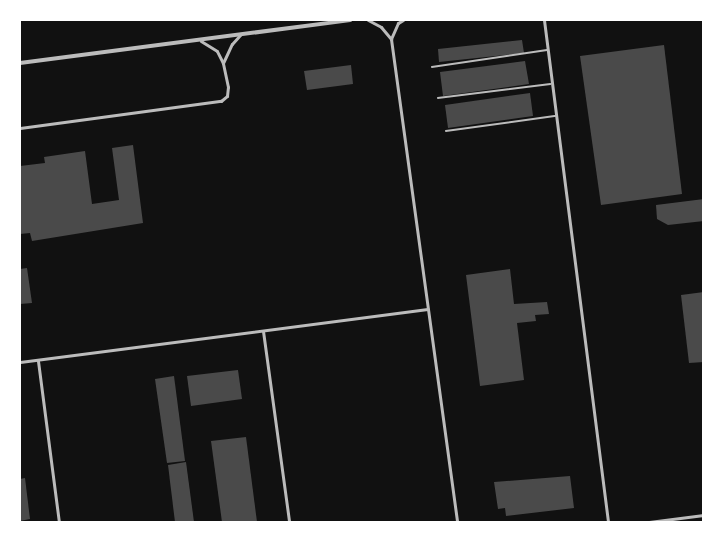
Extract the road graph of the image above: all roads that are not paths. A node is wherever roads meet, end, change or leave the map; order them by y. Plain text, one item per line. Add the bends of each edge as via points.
1 (350, 20) edge
2 (368, 20) edge
3 (403, 20) edge
4 (544, 20) edge
5 (242, 33) junction
6 (198, 39) junction
7 (391, 39) junction
8 (548, 50) junction
9 (20, 63) edge
10 (223, 63) junction
11 (432, 67) dead end
12 (552, 83) junction
13 (438, 98) dead end
14 (556, 116) junction
15 (20, 128) edge
16 (446, 131) dead end
17 (428, 309) junction
18 (263, 331) junction
19 (38, 360) junction
20 (20, 362) edge
21 (704, 515) edge
22 (59, 522) edge
23 (289, 522) edge
24 (457, 522) edge
25 (608, 522) edge
26 (649, 522) edge

1 - 5 street
2 - 7 street
3 - 7 street
4 - 8 street
5 - 6 street
5 - 10 street
6 - 9 street
6 - 10 street via 217,51
7 - 17 street
8 - 11 lane
8 - 12 street
10 - 15 street via 228,87 227,96 221,101
12 - 13 lane
12 - 14 street
14 - 16 lane
14 - 25 street
17 - 18 street
17 - 24 street
18 - 19 street
18 - 23 street
19 - 20 street
19 - 22 street
21 - 26 street

